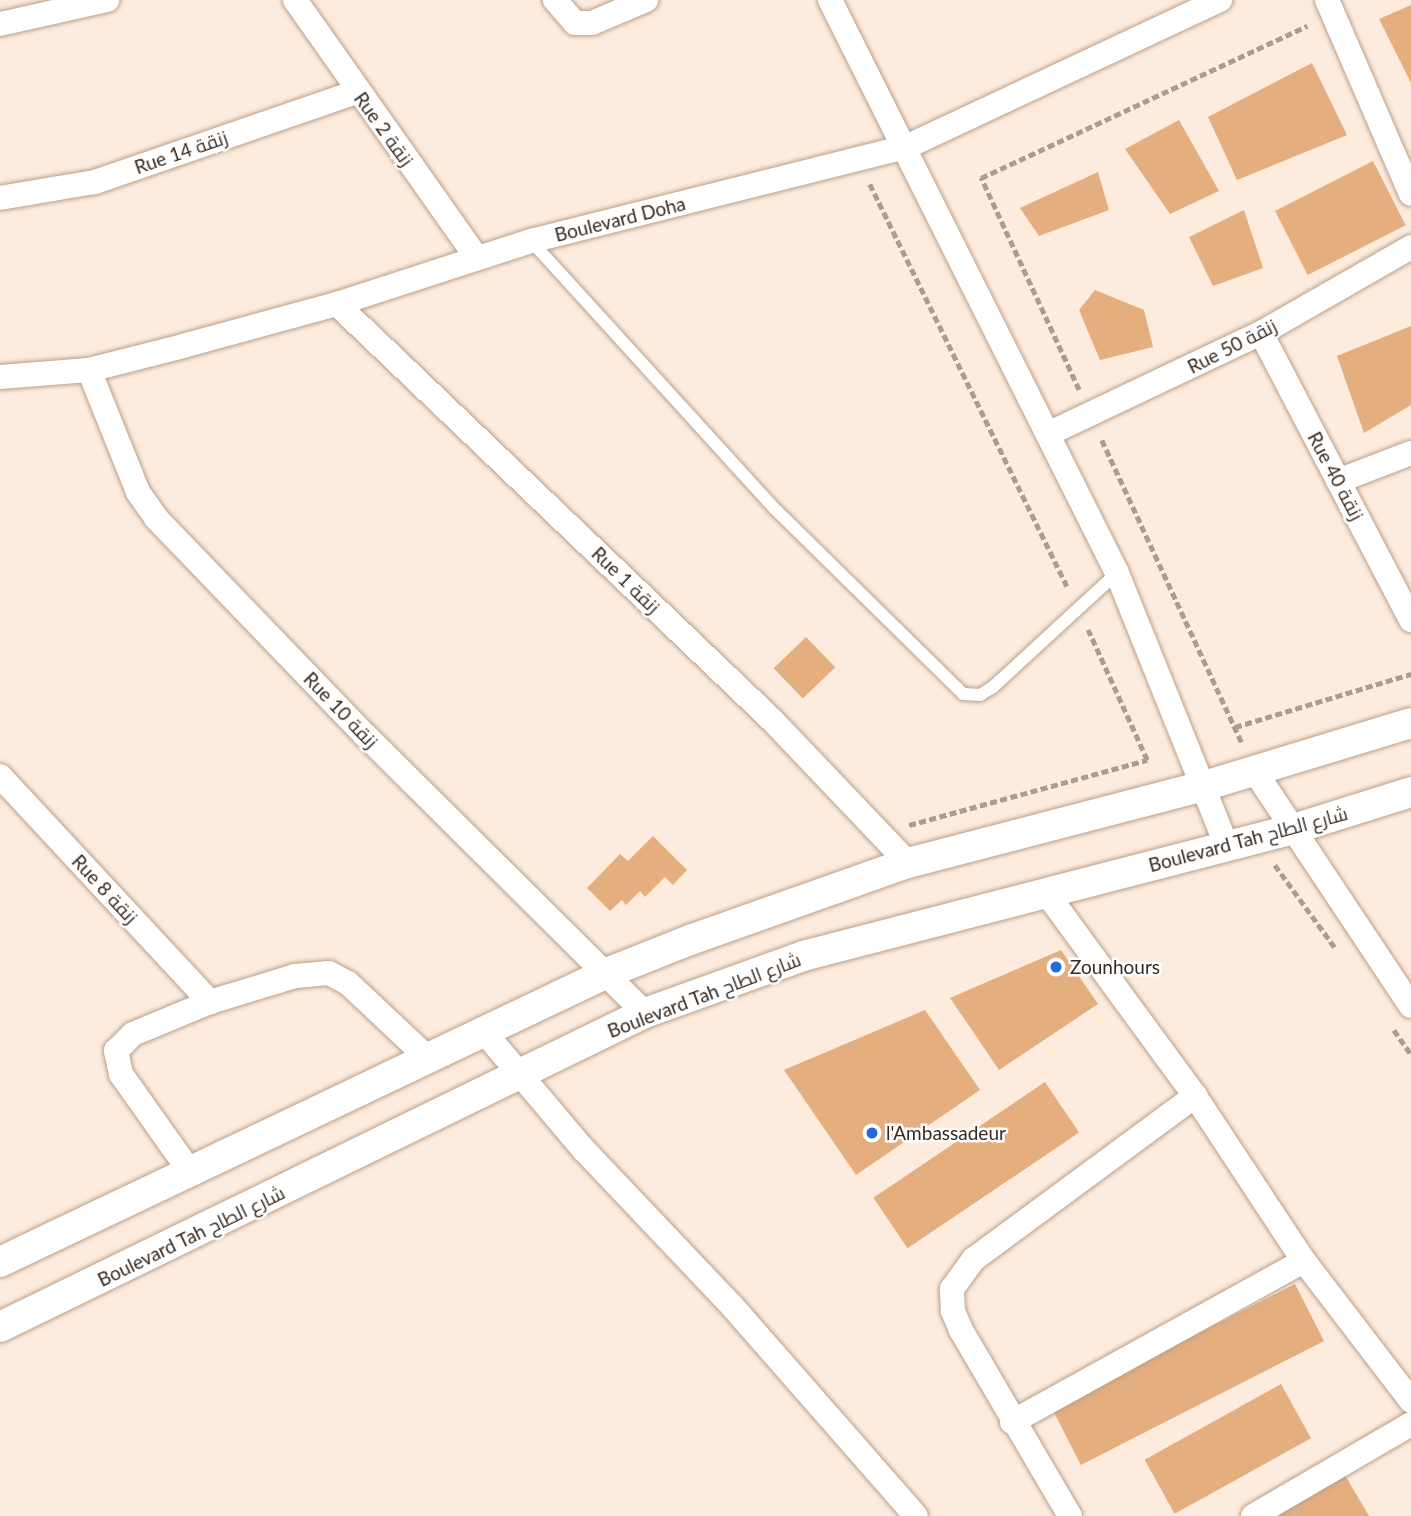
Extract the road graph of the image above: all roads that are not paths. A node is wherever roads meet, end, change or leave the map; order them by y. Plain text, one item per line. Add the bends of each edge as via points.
1 (107, 0) edge
2 (295, 0) edge
3 (555, 0) edge
4 (646, 0) edge
5 (830, 0) edge
6 (1220, 0) edge
7 (1330, 7) edge
8 (0, 24) edge
9 (357, 92) junction
10 (906, 147) junction
11 (1411, 194) edge
12 (0, 198) edge
13 (531, 241) junction
14 (1411, 247) edge
15 (476, 257) junction
16 (337, 304) junction
17 (1261, 333) junction
18 (89, 370) junction
19 (0, 377) edge
20 (1048, 434) junction
21 (1411, 453) edge
22 (1338, 481) junction
23 (1116, 573) junction
24 (1411, 620) edge
25 (1411, 723) edge
26 (1254, 770) junction
27 (0, 776) edge
28 (1204, 786) junction
29 (1411, 792) edge
30 (1290, 830) junction
31 (1227, 846) junction
32 (908, 863) junction
33 (1045, 891) junction
34 (607, 973) junction
35 (210, 1002) junction
36 (1411, 1006) edge
37 (645, 1013) junction
38 (485, 1033) junction
39 (430, 1060) junction
40 (519, 1073) junction
41 (1195, 1096) junction
42 (191, 1173) junction
43 (1304, 1261) junction
44 (0, 1262) edge
45 (0, 1327) edge
46 (1411, 1401) edge
47 (1012, 1422) junction
48 (1411, 1424) edge
49 (916, 1516) edge
50 (1070, 1516) edge
51 (1253, 1516) edge

1 - 8 street
2 - 9 street, Rue 2 زنقة
3 - 4 street via 575,23 592,23
5 - 10 street
6 - 10 street, Boulevard Doha
7 - 11 street
9 - 12 street, Rue 14 زنقة via 95,182
9 - 15 street, Rue 2 زنقة
10 - 13 street, Boulevard Doha
10 - 20 street
13 - 15 street, Boulevard Doha
13 - 23 lane via 775,509 956,689 968,695 985,692
14 - 17 street, Rue 50 زنقة
15 - 16 street, Boulevard Doha
16 - 18 street, Boulevard Doha
16 - 32 street, Rue 1 زنقة via 771,719
17 - 20 street, Rue 50 زنقة
17 - 22 street, Rue 40 زنقة
18 - 19 street, Boulevard Doha
18 - 34 street, Rue 10 زنقة via 138,492 156,518 366,736
20 - 23 street
21 - 22 street
22 - 24 street, Rue 40 زنقة
23 - 28 street
25 - 26 street
26 - 28 street
26 - 30 street
27 - 35 street, Rue 8 زنقة
28 - 31 street
28 - 32 street
29 - 30 street, Boulevard Tah شارع الطاح
30 - 31 street, Boulevard Tah شارع الطاح
30 - 36 street
31 - 33 street, Boulevard Tah شارع الطاح
32 - 34 street
33 - 37 street, Boulevard Tah شارع الطاح via 803,956
33 - 41 street
34 - 37 street, Rue 10 زنقة
34 - 38 street
35 - 39 street via 295,976 329,973 348,983
35 - 42 street via 133,1034 116,1051 126,1083
37 - 40 street, Boulevard Tah شارع الطاح
38 - 39 street
38 - 40 street
39 - 42 street
40 - 45 street, Boulevard Tah شارع الطاح via 219,1224
40 - 49 street
41 - 43 street
41 - 47 street via 981,1253 957,1279 953,1311
42 - 44 street
43 - 46 street
43 - 47 street
47 - 50 street
48 - 51 street

